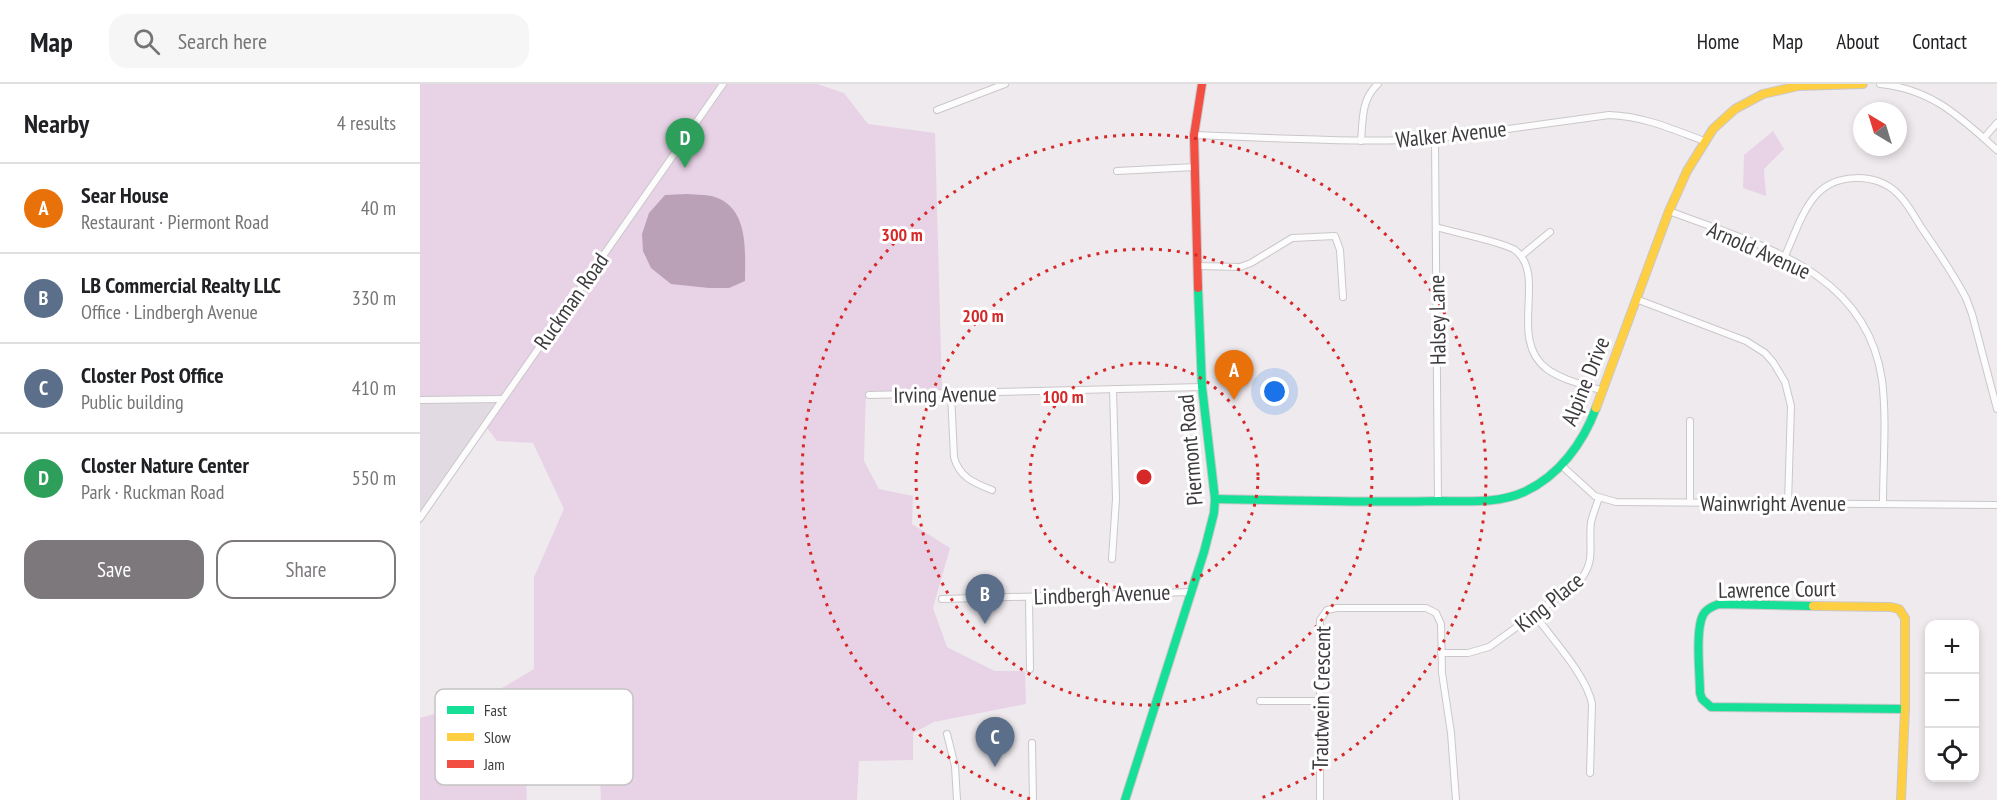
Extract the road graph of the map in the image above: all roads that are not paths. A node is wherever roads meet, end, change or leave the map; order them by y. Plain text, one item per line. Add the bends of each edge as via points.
1 (723, 84) edge
2 (1005, 84) edge
3 (1202, 84) edge
4 (1378, 84) edge
5 (1863, 84) edge
6 (1880, 84) edge
7 (1783, 86) edge
8 (937, 110) dead end
9 (1997, 123) edge
10 (1194, 135) junction
11 (1984, 138) junction
12 (1435, 139) junction
13 (1361, 141) junction
14 (1704, 141) junction
15 (1997, 150) edge
16 (1195, 167) junction
17 (1118, 171) dead end
18 (1669, 211) junction
19 (1436, 227) junction
20 (1550, 232) dead end
21 (1521, 256) junction
22 (1785, 256) junction
23 (1199, 266) junction
24 (1343, 297) dead end
25 (1636, 300) junction
26 (1202, 387) junction
27 (1113, 389) junction
28 (1603, 392) junction
29 (951, 394) junction
30 (869, 395) dead end
31 (502, 399) junction
32 (420, 400) edge
33 (1997, 409) edge
34 (1690, 421) dead end
35 (1562, 466) junction
36 (992, 490) dead end
37 (1599, 498) junction
38 (1215, 500) junction
39 (1438, 501) junction
40 (1690, 502) junction
41 (1788, 503) junction
42 (1883, 504) junction
43 (1997, 505) edge
44 (420, 518) edge
45 (1112, 560) dead end
46 (1191, 592) junction
47 (1029, 597) junction
48 (942, 599) dead end
49 (1534, 615) junction
50 (1441, 653) junction
51 (1030, 669) dead end
52 (1260, 700) dead end
53 (1320, 700) junction
54 (1905, 709) junction
55 (947, 734) dead end
56 (1032, 743) dead end
57 (1590, 773) dead end
58 (957, 800) edge
59 (1034, 800) edge
60 (1125, 800) edge
61 (1320, 800) edge
62 (1455, 800) edge
63 (1901, 800) edge

1 - 31 street, Ruckman Road
2 - 8 street
3 - 10 street, Piermont Road
4 - 13 street via 1364,106
5 - 7 street, Alpine Drive
6 - 11 street via 1905,88 1935,100
7 - 14 street, Alpine Drive via 1735,109
9 - 11 street
10 - 13 street, Walker Avenue
10 - 16 street, Piermont Road
11 - 15 street
12 - 13 street, Walker Avenue
12 - 14 street, Walker Avenue via 1617,116 1647,120
12 - 19 street, Halsey Lane
14 - 18 street, Alpine Drive
16 - 17 street
16 - 23 street, Piermont Road
18 - 22 street, Arnold Avenue
18 - 25 street, Alpine Drive
19 - 21 street via 1510,247
19 - 39 street, Halsey Lane
20 - 21 street
21 - 28 street via 1528,273 1528,333 1535,356 1555,374
22 - 33 street via 1809,204 1822,189 1850,178 1870,179 1889,187 1903,200 1966,298
22 - 42 street, Arnold Avenue via 1811,270 1840,294 1859,318 1874,348 1883,396
23 - 24 street via 1240,267 1292,238 1335,236 1341,250
23 - 26 street, Piermont Road
25 - 28 street, Alpine Drive
25 - 41 street via 1746,340 1773,362 1785,382 1791,406
26 - 27 street, Irving Avenue
26 - 38 street, Piermont Road
27 - 29 street, Irving Avenue
27 - 45 street via 1116,499
28 - 35 street, Alpine Drive via 1582,440
29 - 30 street, Irving Avenue
29 - 36 street via 957,467 974,483
31 - 32 street
31 - 44 street, Ruckman Road
34 - 40 street
35 - 37 street
35 - 39 street, Alpine Drive via 1537,485 1512,496
37 - 40 street, Wainwright Avenue via 1616,502
37 - 49 street, King Place via 1592,521 1588,569 1578,583
38 - 39 street, Alpine Drive
38 - 46 street, Piermont Road via 1210,532
40 - 41 street, Wainwright Avenue
41 - 42 street, Wainwright Avenue
42 - 43 street, Wainwright Avenue
46 - 47 street, Lindbergh Avenue
46 - 60 street, Piermont Road
47 - 48 street, Lindbergh Avenue
47 - 51 street
49 - 50 street, King Place via 1489,647 1468,653
49 - 57 street via 1590,694
50 - 53 street, Trautwein Crescent via 1441,624 1432,610 1331,608 1320,620
50 - 62 street, Trautwein Crescent
52 - 53 street
53 - 61 street, Trautwein Crescent
54 - 54 street, Lawrence Court via 1905,618 1899,609 1719,604 1704,614 1700,693 1711,707
54 - 63 street, Lawrence Court
55 - 58 street via 955,766
56 - 59 street

